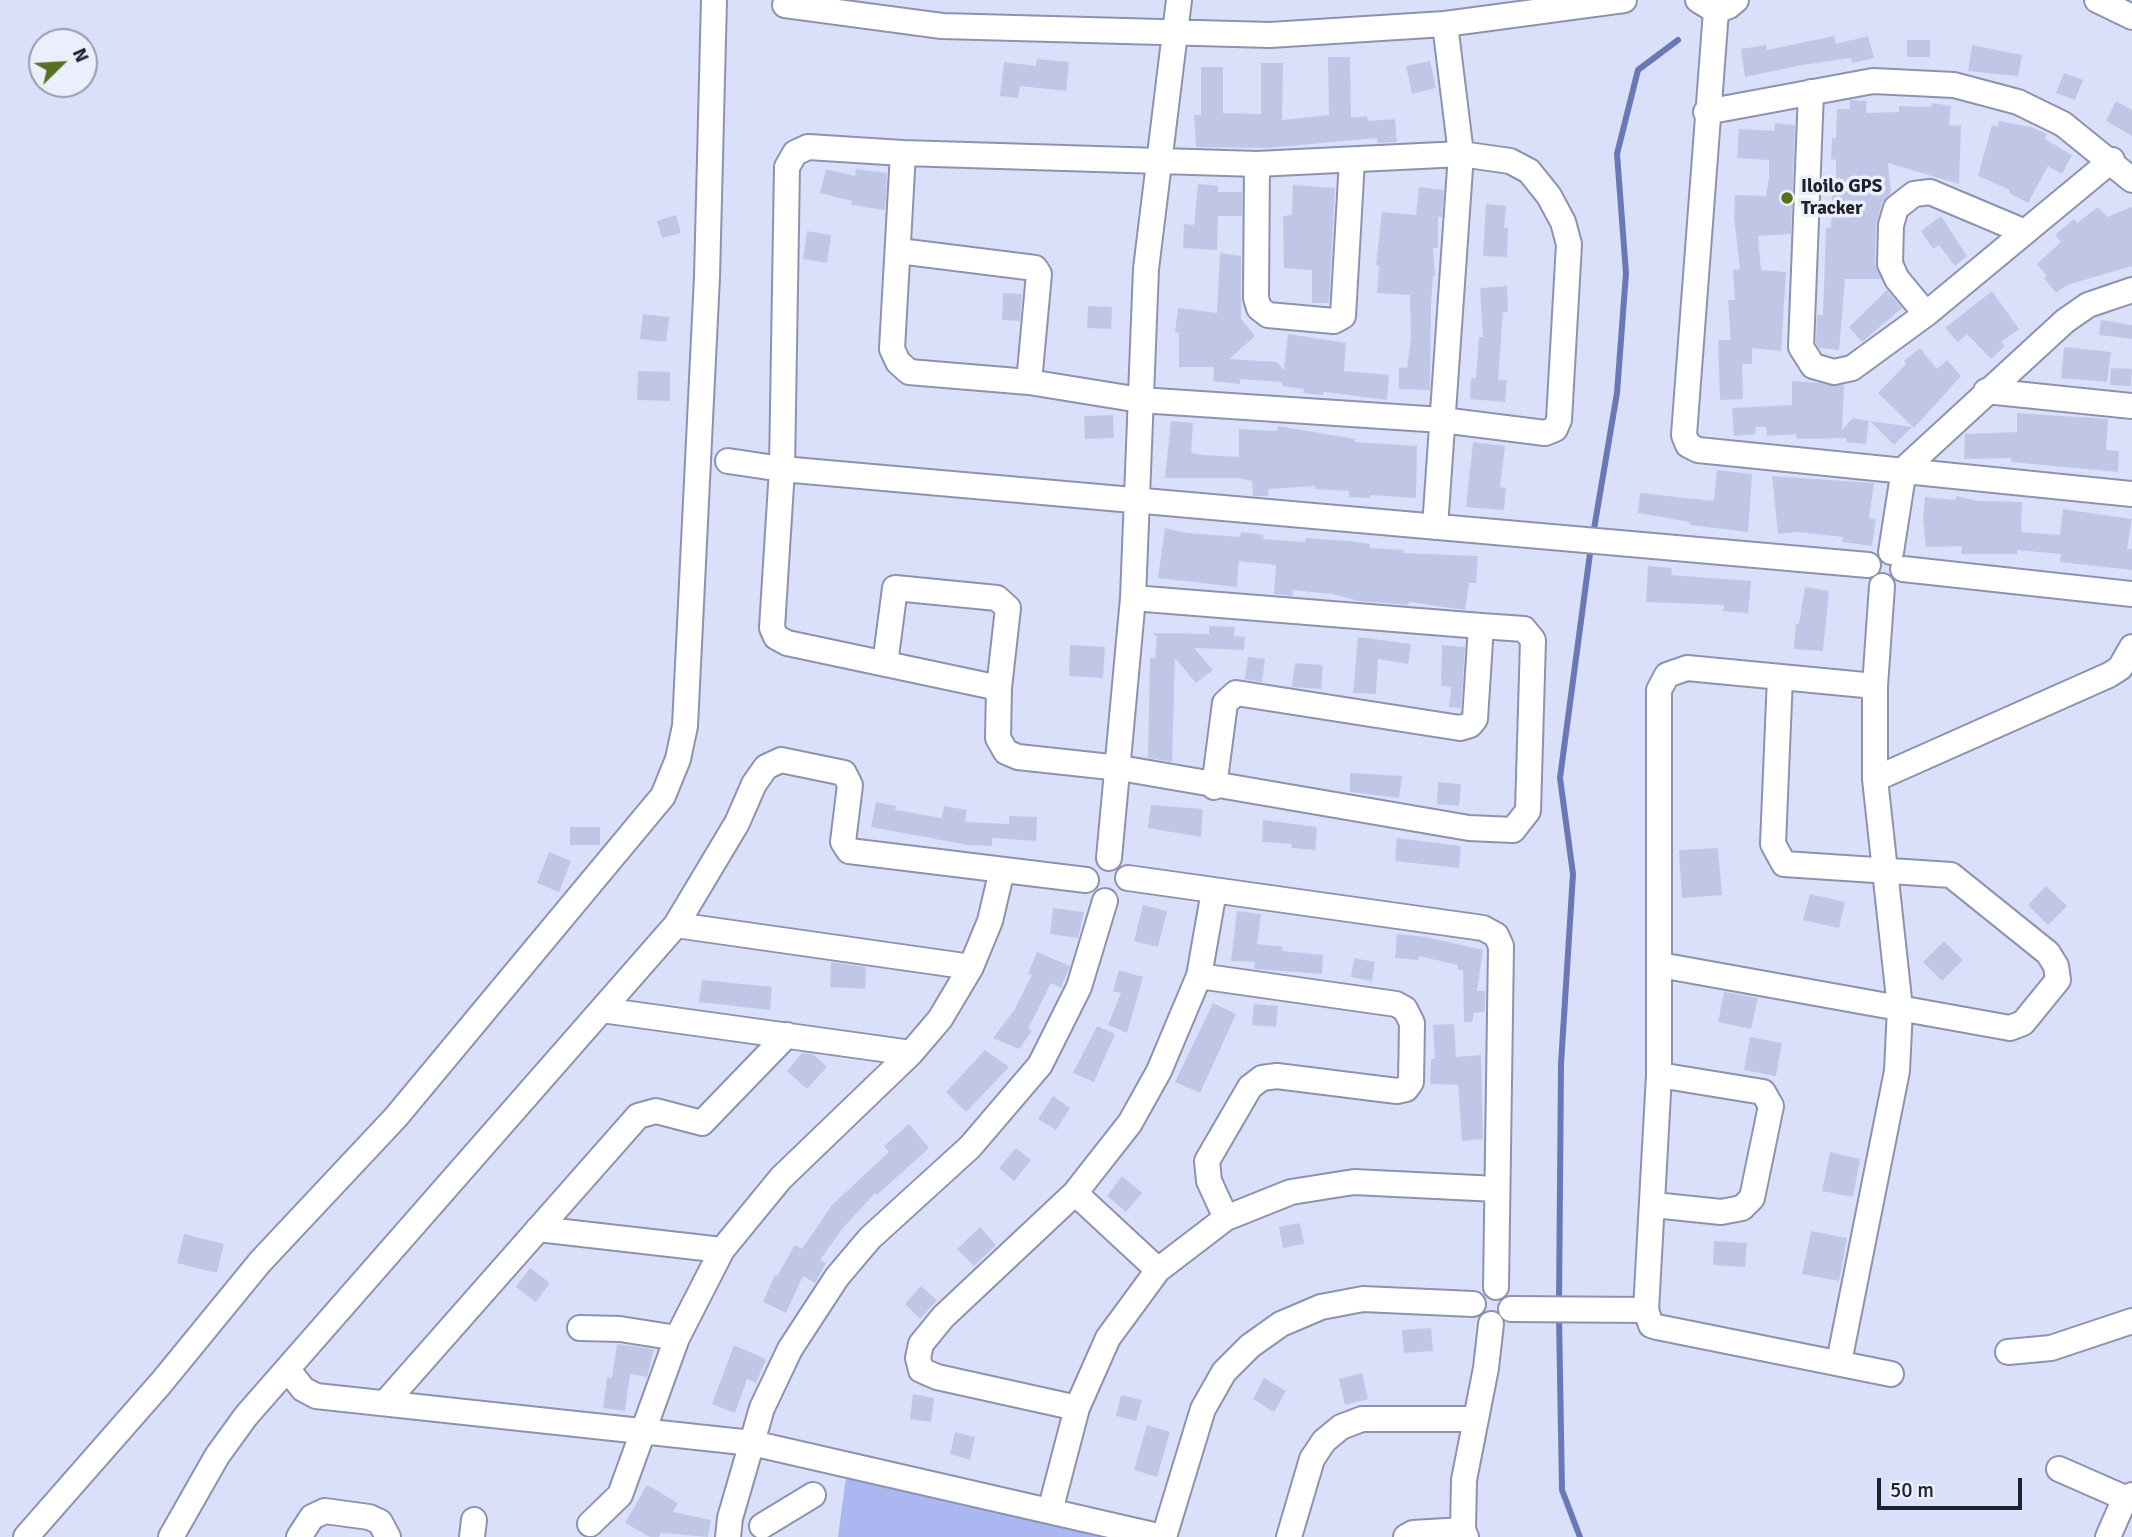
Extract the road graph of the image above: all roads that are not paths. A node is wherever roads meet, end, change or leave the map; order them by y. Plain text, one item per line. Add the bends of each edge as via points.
1 (714, 0) edge
2 (1179, 0) edge
3 (1624, 0) edge
4 (2097, 0) edge
5 (1716, 4) edge
6 (785, 5) dead end
7 (2132, 17) edge
8 (1445, 24) junction
9 (1175, 32) junction
10 (1811, 92) junction
11 (1706, 112) junction
12 (903, 153) junction
13 (1461, 154) junction
14 (1352, 160) junction
15 (2112, 160) junction
16 (1159, 162) junction
17 (1257, 164) junction
18 (2132, 180) edge
19 (2025, 232) junction
20 (899, 251) junction
21 (2132, 290) edge
22 (1926, 314) junction
23 (1028, 382) junction
24 (1986, 391) junction
25 (1140, 400) junction
26 (2132, 405) edge
27 (1442, 420) junction
28 (728, 461) dead end
29 (782, 469) junction
30 (1904, 469) junction
31 (2132, 495) edge
32 (1138, 499) junction
33 (1435, 527) junction
34 (1897, 561) junction
35 (1868, 565) junction
36 (1882, 586) junction
37 (2132, 594) edge
38 (1133, 598) junction
39 (1481, 626) junction
40 (2132, 647) edge
41 (884, 664) junction
42 (1780, 677) junction
43 (1875, 686) junction
44 (999, 688) junction
45 (1119, 768) junction
46 (1875, 779) junction
47 (1214, 787) junction
48 (1109, 858) junction
49 (1002, 870) junction
50 (1884, 872) junction
51 (1128, 878) junction
52 (1086, 880) junction
53 (1214, 891) junction
54 (1105, 901) junction
55 (676, 925) junction
56 (1660, 965) junction
57 (971, 967) junction
58 (1199, 976) junction
59 (1900, 1008) junction
60 (602, 1010) junction
61 (787, 1035) junction
62 (911, 1053) junction
63 (1659, 1075) junction
64 (1497, 1189) junction
65 (1076, 1193) junction
66 (1654, 1205) junction
67 (1226, 1218) junction
68 (538, 1229) junction
69 (722, 1251) junction
70 (1158, 1270) junction
71 (1496, 1287) junction
72 (1473, 1304) junction
73 (1646, 1310) junction
74 (1511, 1314) junction
75 (2132, 1321) edge
76 (580, 1328) dead end
77 (677, 1338) junction
78 (2008, 1352) dead end
79 (1839, 1362) junction
80 (288, 1370) junction
81 (1891, 1374) dead end
82 (385, 1404) junction
83 (1077, 1408) junction
84 (1476, 1419) junction
85 (641, 1431) junction
86 (752, 1443) junction
87 (2059, 1469) dead end
88 (813, 1495) dead end
89 (2128, 1496) edge
90 (1050, 1511) junction
91 (590, 1524) dead end
92 (729, 1527) edge
93 (767, 1531) edge
94 (1464, 1533) edge
95 (26, 1537) edge
96 (171, 1537) edge
97 (299, 1537) edge
98 (388, 1537) edge
99 (1163, 1537) edge
100 (1289, 1537) edge
101 (1406, 1537) edge
102 (2108, 1537) edge

1 - 95 street via 707,277 685,726 663,796 396,1117 260,1262
2 - 9 street
3 - 8 street
4 - 7 street
5 - 11 street
6 - 9 street via 942,26
8 - 9 street via 1270,35
8 - 13 street
9 - 16 street
10 - 11 street
10 - 15 street via 1873,81 1954,85 2018,102 2063,124
10 - 22 street via 1801,347 1813,366 1834,372 1852,368
11 - 30 street via 1684,435 1688,445 1698,450
12 - 16 street
12 - 20 street
12 - 29 street via 808,147 795,153 787,167
13 - 14 street
13 - 27 street
13 - 27 street via 1510,161 1529,171 1563,222 1569,244 1559,420 1555,429 1545,433
14 - 17 street
14 - 17 street via 1343,316 1334,321 1268,315 1259,308
15 - 18 street
15 - 19 street
16 - 17 street
16 - 25 street via 1146,270
19 - 22 street
19 - 22 street via 1930,192 1914,194 1896,208 1890,264
20 - 23 street via 892,349 898,362 909,372
20 - 23 street via 1035,268 1039,274
21 - 24 street via 2088,305
23 - 25 street
24 - 26 street
24 - 30 street
25 - 27 street
25 - 32 street
27 - 33 street
28 - 29 street
29 - 32 street
29 - 41 street via 772,628 776,637
30 - 31 street
30 - 34 street
32 - 33 street
32 - 38 street
33 - 35 street
34 - 35 street via 1878,552
34 - 36 street via 1894,583
34 - 37 street
35 - 36 street via 1871,579
36 - 43 street
38 - 39 street
38 - 45 street
39 - 47 street via 1475,719 1470,725 1461,728 1236,694 1225,703
39 - 47 street via 1524,629 1533,640 1528,811 1513,830 1469,828
40 - 46 street via 2120,668 2109,675
41 - 44 street
41 - 44 street via 895,588 997,598 1008,608
42 - 43 street
42 - 50 street via 1776,855 1784,864
42 - 56 street via 1687,668 1667,675 1659,690
43 - 46 street
44 - 45 street via 998,738 1006,752
45 - 47 street
45 - 48 street
46 - 50 street
48 - 51 street via 1122,864
48 - 52 street via 1090,868
49 - 52 street
49 - 55 street via 849,851 843,842 850,785 844,773 781,761 766,767 754,784 737,823
49 - 57 street via 990,921
50 - 59 street
50 - 59 street via 1951,875 2048,953 2058,980 2023,1023 2010,1028
51 - 53 street
51 - 54 street via 1118,899
52 - 54 street via 1091,894
53 - 58 street
53 - 64 street via 1483,928 1496,935 1501,946
54 - 86 street via 1079,987 1040,1065 970,1147 870,1238 837,1277 790,1349 762,1408
55 - 57 street
55 - 60 street
56 - 59 street
56 - 63 street
57 - 62 street via 940,1019
58 - 65 street via 1159,1071 1130,1123
58 - 67 street via 1396,1004 1405,1009 1412,1023 1411,1082 1406,1089 1277,1076 1262,1078 1250,1087 1207,1161 1209,1181
59 - 79 street via 1897,1071
60 - 61 street
60 - 80 street
61 - 62 street
61 - 68 street via 702,1123 656,1111 638,1116
62 - 69 street via 780,1178
63 - 66 street
63 - 66 street via 1763,1092 1771,1106 1752,1198 1742,1208 1721,1212
64 - 67 street via 1354,1182 1291,1192
64 - 71 street
65 - 70 street
65 - 83 street via 943,1317 921,1344 918,1358 921,1370 937,1377
66 - 73 street
67 - 70 street
68 - 69 street
68 - 82 street
69 - 77 street
70 - 83 street via 1108,1338
71 - 72 street via 1483,1288
71 - 74 street via 1506,1293
72 - 74 street via 1480,1320
72 - 99 street via 1352,1301 1321,1307 1281,1324 1250,1346 1224,1372 1203,1409
73 - 74 street
73 - 79 street via 1651,1325 1657,1327
74 - 84 street
75 - 78 street via 2051,1348
76 - 77 street
77 - 85 street
79 - 81 street
80 - 82 street via 316,1396
80 - 96 street via 246,1416
82 - 85 street
83 - 90 street
84 - 94 street via 1464,1480
84 - 100 street via 1362,1419 1341,1427 1312,1459
85 - 86 street
85 - 91 street via 621,1495
86 - 90 street
86 - 92 street
87 - 89 street
88 - 93 street
89 - 102 street
90 - 99 street
92 - 93 street
94 - 101 street via 1413,1533
97 - 98 street via 312,1517 325,1511 369,1517 380,1522

